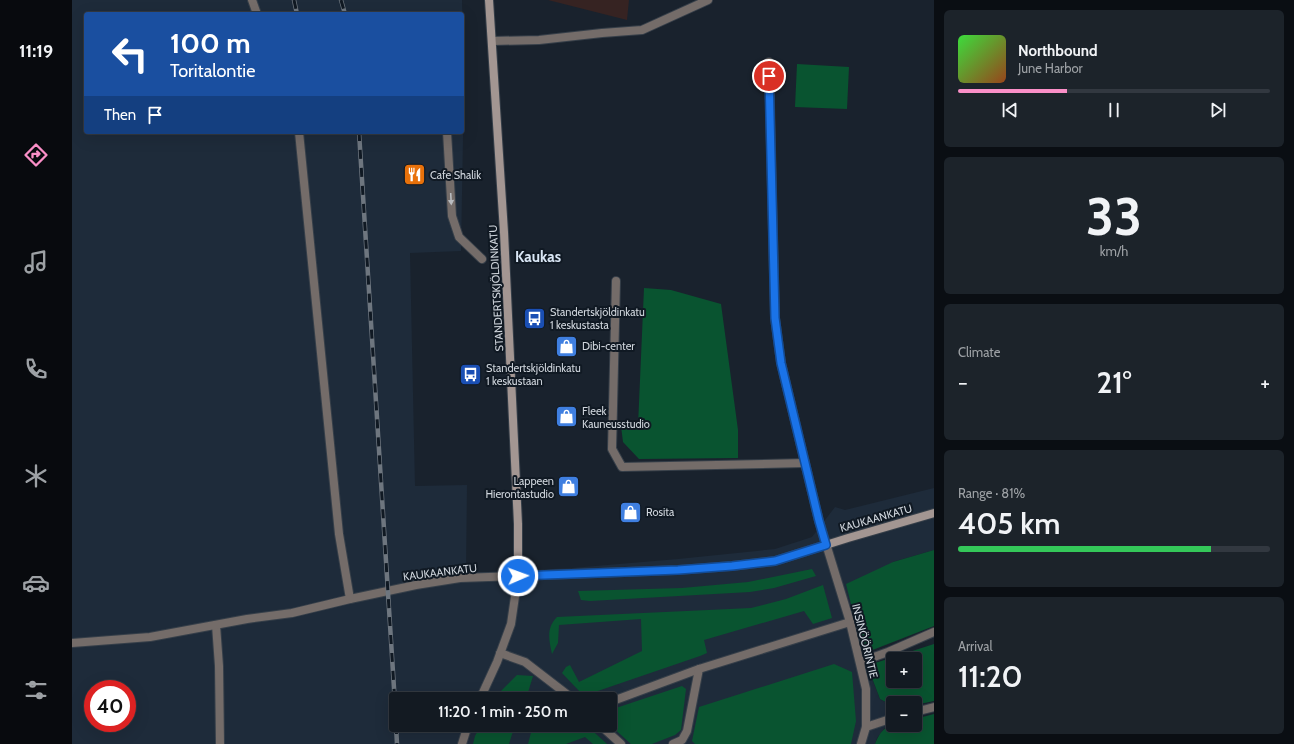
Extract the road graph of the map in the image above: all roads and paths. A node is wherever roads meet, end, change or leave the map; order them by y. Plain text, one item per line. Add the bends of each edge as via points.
1 (252, 0) edge
2 (489, 0) edge
3 (708, 0) edge
4 (256, 12) edge
5 (492, 41) junction
6 (769, 62) dead end
7 (299, 134) edge
8 (447, 134) edge
9 (482, 259) dead end
10 (616, 281) dead end
11 (805, 463) junction
12 (934, 513) edge
13 (826, 545) junction
14 (518, 576) junction
15 (350, 599) junction
16 (850, 622) junction
17 (216, 626) junction
18 (934, 632) edge
19 (72, 643) edge
20 (500, 653) junction
21 (860, 662) junction
22 (699, 669) junction
23 (483, 692) edge
24 (564, 692) edge
25 (617, 699) edge
26 (934, 707) edge
27 (922, 710) edge
28 (886, 720) edge
29 (866, 727) junction
30 (466, 732) edge
31 (608, 732) edge
32 (220, 744) edge
33 (462, 744) edge
34 (621, 744) edge
35 (673, 744) edge
36 (861, 744) edge

1 - 4 street
2 - 5 street, STANDERTSKJÖLDINKATU
3 - 5 street via 642,30 540,40
5 - 14 street, STANDERTSKJÖLDINKATU via 504,232 518,524
6 - 11 street, INSINÖÖRINTIE via 775,318 781,363
7 - 15 street via 339,534
8 -> 9 street via 452,216 459,237
10 - 11 street via 612,448 622,467
11 - 13 street, INSINÖÖRINTIE
12 - 13 street, KAUKAANKATU
13 - 14 street, KAUKAANKATU via 775,561 732,566
13 - 16 street, INSINÖÖRINTIE
14 - 15 street, KAUKAANKATU via 452,579
14 - 20 street via 511,624
15 - 17 street, KAUKAANKATU
16 - 21 street, INSINÖÖRINTIE
16 - 22 street
17 - 19 street, KAUKAANKATU via 150,637
17 - 32 street
18 - 21 street
20 - 23 street
20 - 24 street via 525,662
21 - 29 street, INSINÖÖRINTIE via 866,689
22 - 25 street
22 - 35 street via 687,731 682,740
26 - 27 street
28 - 29 street
29 - 36 street, INSINÖÖRINTIE
30 - 33 street
31 - 34 street

